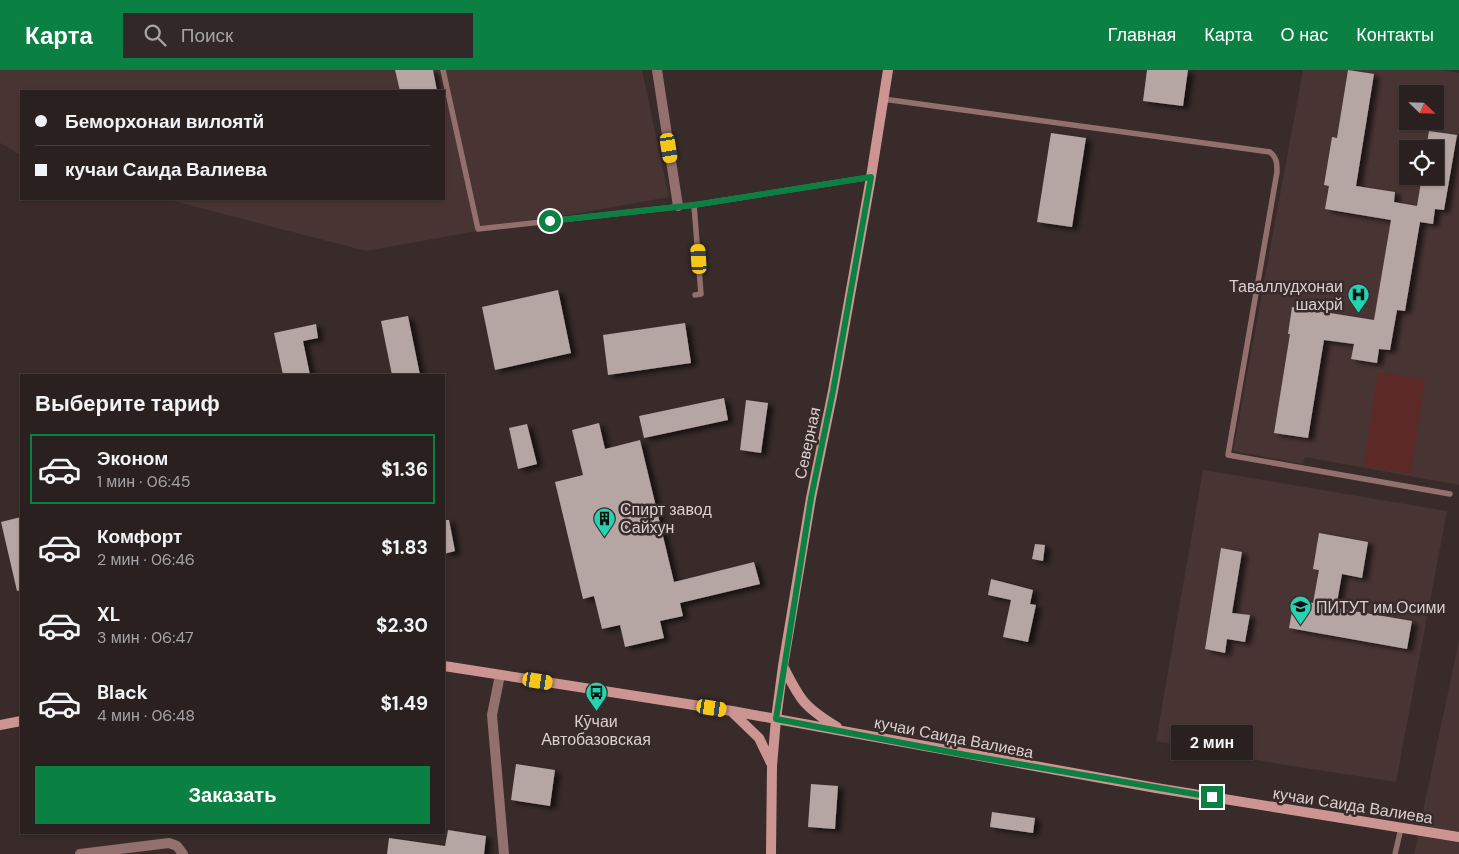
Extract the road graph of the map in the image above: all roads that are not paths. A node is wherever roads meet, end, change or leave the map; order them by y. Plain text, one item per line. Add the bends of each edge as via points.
1 (443, 70) edge
2 (657, 70) edge
3 (888, 70) edge
4 (883, 99) junction
5 (871, 177) junction
6 (694, 205) junction
7 (678, 206) junction
8 (695, 295) dead end
9 (1450, 494) dead end
10 (445, 666) edge
11 (783, 666) junction
12 (500, 675) junction
13 (732, 711) junction
14 (776, 719) junction
15 (20, 721) edge
16 (0, 725) edge
17 (845, 731) junction
18 (772, 766) junction
19 (1401, 828) junction
20 (1459, 837) edge
21 (80, 854) edge
22 (182, 854) edge
23 (504, 854) edge
24 (771, 854) edge
25 (1395, 854) edge

1 - 7 lane via 478,229
2 - 7 street
3 - 4 street, Северная
4 - 5 street, Северная
4 - 9 lane via 1270,152 1275,156 1277,172 1228,455
5 - 6 lane
5 - 11 street, Северная
6 - 7 lane
6 - 8 lane via 701,294
10 - 12 street, кучаи Саида Валиева
11 - 14 street, Северная
11 - 17 street via 808,708
12 - 13 street, кучаи Саида Валиева
12 - 23 street via 492,715
13 - 14 street, кучаи Саида Валиева
13 - 18 street via 759,738
14 - 17 street, кучаи Саида Валиева
14 - 18 street, Северная
15 - 16 street
17 - 19 street, кучаи Саида Валиева via 1156,788
18 - 24 street, Северная
19 - 20 street, кучаи Саида Валиева
19 - 25 lane
21 - 22 street via 169,843 177,846

